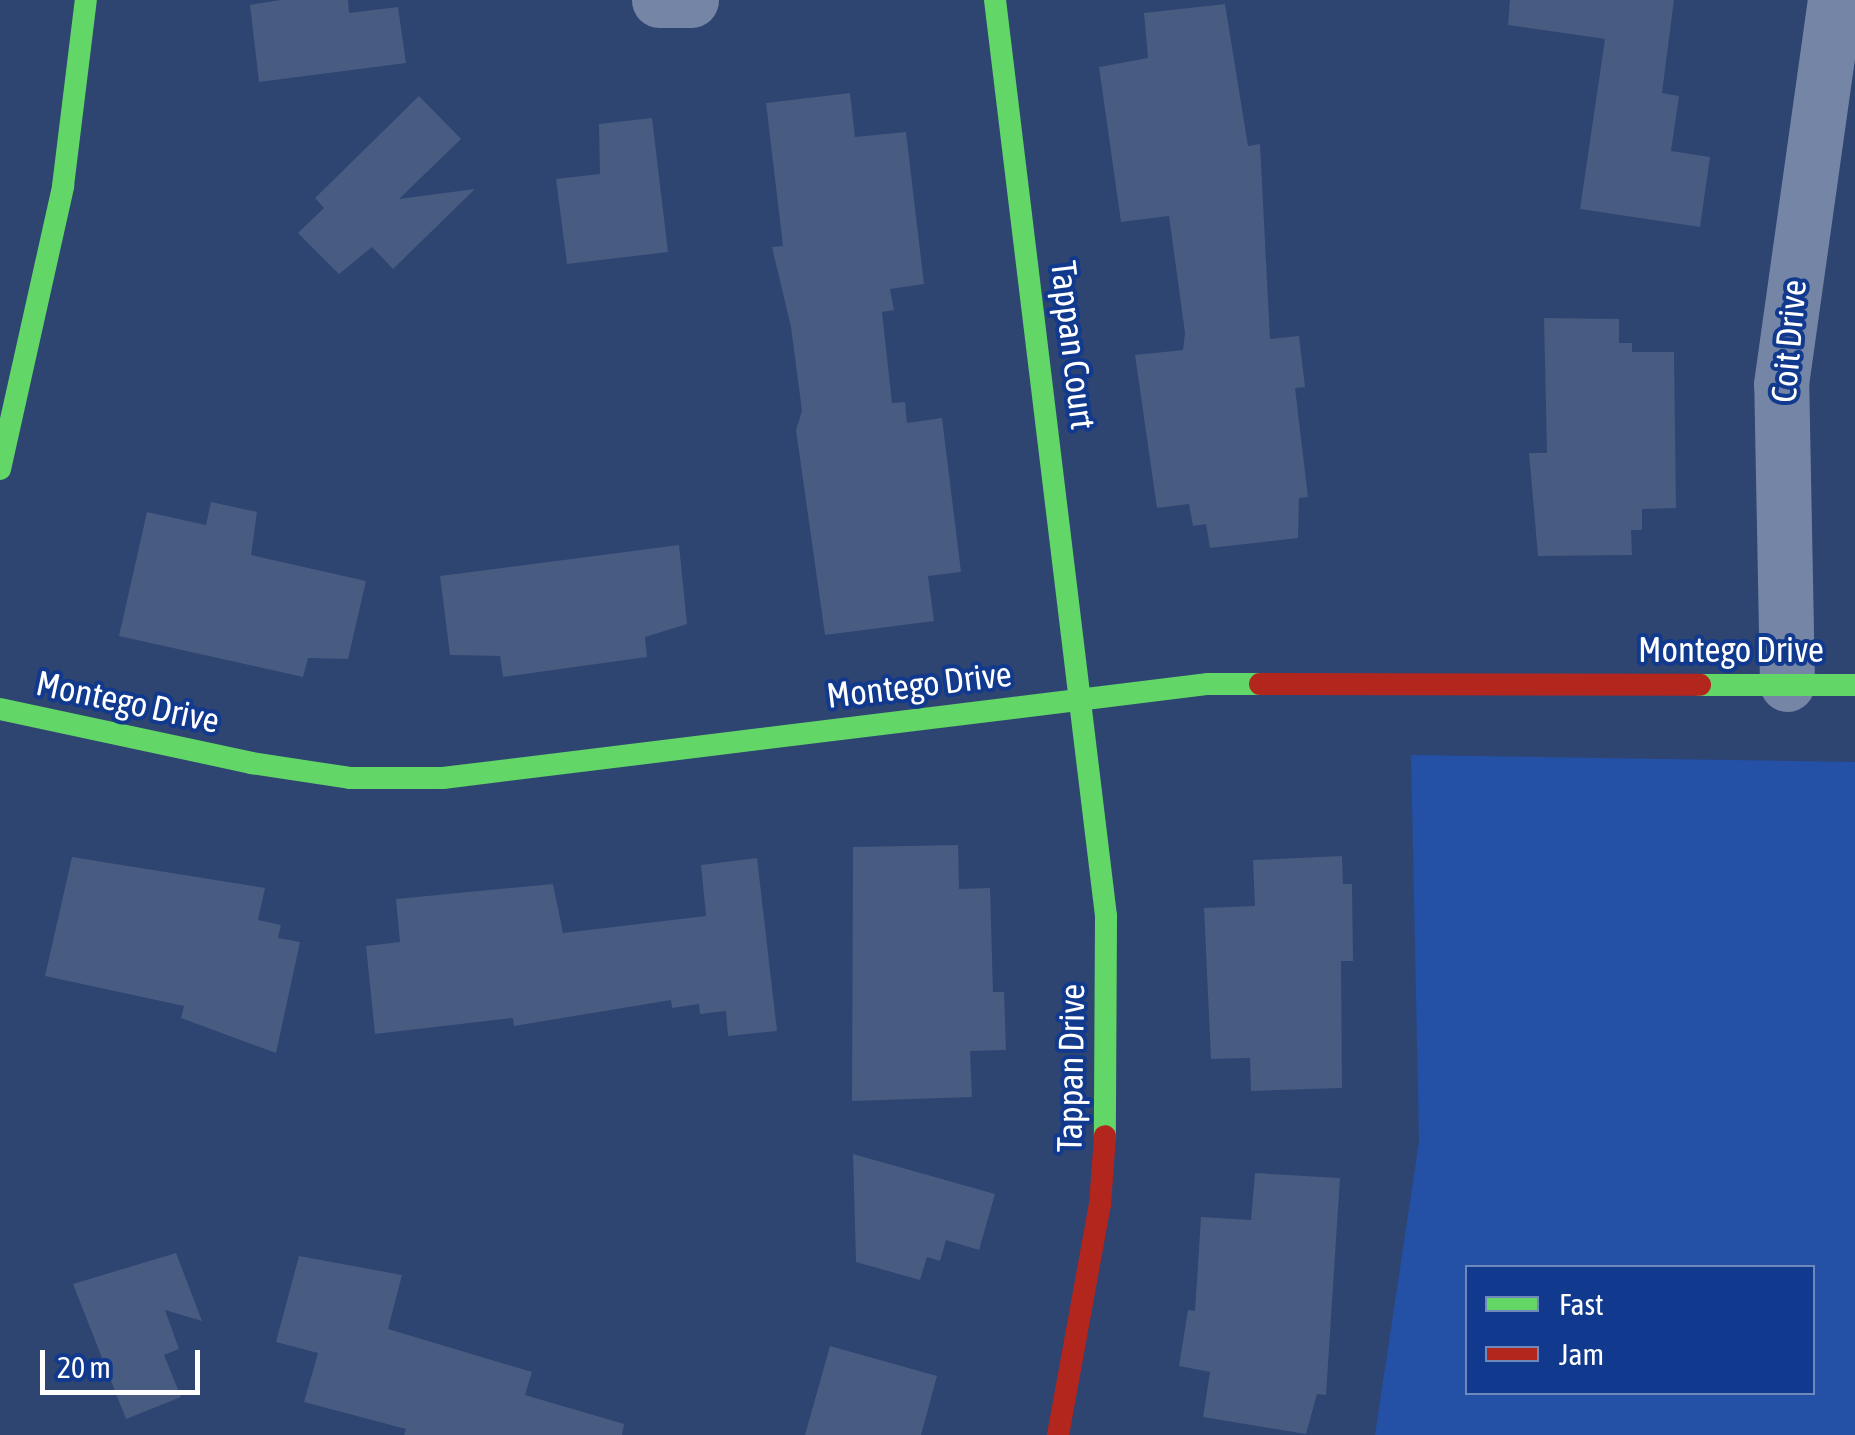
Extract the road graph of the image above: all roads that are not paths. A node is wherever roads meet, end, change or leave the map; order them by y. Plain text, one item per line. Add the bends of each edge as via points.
1 (86, 0) edge
2 (659, 0) edge
3 (690, 0) edge
4 (995, 0) edge
5 (1835, 0) edge
6 (0, 469) edge
7 (1787, 684) junction
8 (1855, 685) edge
9 (1084, 699) junction
10 (0, 709) edge
11 (1058, 1435) edge

1 - 6 street via 63,186
2 - 3 street
4 - 9 street, Tappan Court
5 - 7 street, Coit Drive via 1781,384
7 - 8 street, Montego Drive
7 - 9 street, Montego Drive via 1208,684
9 - 10 street, Montego Drive via 443,778 350,778 250,764
9 - 11 street, Tappan Drive via 1106,916 1110,1054 1100,1205

